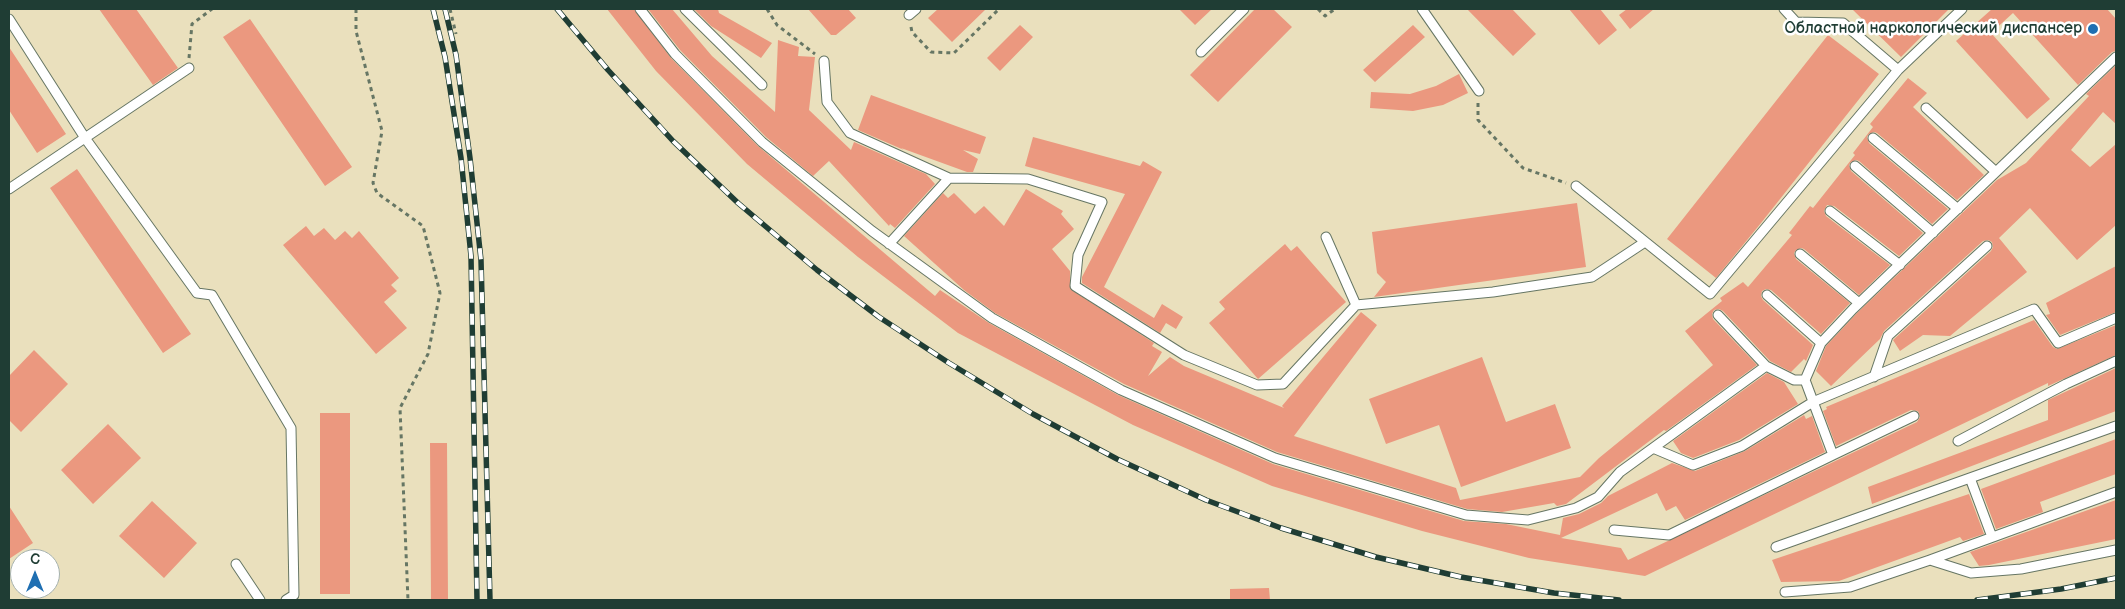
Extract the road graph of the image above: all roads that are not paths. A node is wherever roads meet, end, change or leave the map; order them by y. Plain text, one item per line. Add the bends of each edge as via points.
1 (640, 9) edge
2 (685, 9) edge
3 (1244, 9) edge
4 (1422, 9) edge
5 (1784, 9) edge
6 (1962, 9) edge
7 (9, 19) edge
8 (1201, 52) dead end
9 (2116, 57) edge
10 (824, 62) road end
11 (189, 68) road end
12 (1898, 70) junction
13 (762, 85) dead end
14 (1479, 91) road end
15 (1926, 108) dead end
16 (85, 138) junction
17 (1873, 138) dead end
18 (1855, 166) dead end
19 (1996, 172) junction
20 (949, 178) junction
21 (1576, 186) road end
22 (9, 188) edge
23 (1958, 209) junction
24 (1830, 211) dead end
25 (1933, 233) junction
26 (1326, 237) dead end
27 (1645, 242) junction
28 (889, 244) junction
29 (1987, 246) dead end
30 (1800, 254) dead end
31 (1900, 265) junction
32 (1768, 294) dead end
33 (1859, 303) junction
34 (1356, 305) junction
35 (1718, 315) dead end
36 (2116, 318) edge
37 (1821, 343) junction
38 (2116, 361) edge
39 (1766, 366) junction
40 (1874, 377) junction
41 (1805, 380) junction
42 (1814, 402) junction
43 (1914, 416) dead end
44 (2116, 426) edge
45 (1958, 441) dead end
46 (1653, 448) junction
47 (1833, 455) junction
48 (1970, 478) junction
49 (2116, 492) edge
50 (1614, 530) dead end
51 (1992, 537) junction
52 (1776, 547) dead end
53 (2116, 550) edge
54 (1930, 560) junction
55 (236, 564) dead end
56 (1785, 592) dead end
57 (260, 600) edge
58 (286, 600) edge

1 - 28 lane via 675,54 762,142
2 - 13 lane
3 - 8 lane
4 - 14 lane
5 - 12 lane via 1796,22 1843,23
6 - 12 lane
7 - 16 lane
9 - 19 lane
10 - 20 lane via 828,102 850,133
11 - 16 lane
12 - 27 lane via 1710,294
15 - 19 lane
16 - 22 lane
16 - 58 lane via 197,293 212,295 291,428 294,595
17 - 23 lane
18 - 25 lane
19 - 23 lane
20 - 28 lane
20 - 34 lane via 1028,179 1102,202 1078,255 1075,286 1184,355 1257,385 1284,384
21 - 27 lane
23 - 25 lane
24 - 31 lane
25 - 31 lane
26 - 34 lane
27 - 34 lane via 1592,277 1492,292
28 - 46 lane via 992,318 1121,390 1275,458 1466,515 1528,520 1576,508 1598,497 1620,472
29 - 40 lane via 1888,336
30 - 33 lane
31 - 33 lane
32 - 37 lane
33 - 37 lane
35 - 39 lane
36 - 40 lane via 2058,343 2034,309
37 - 41 lane
38 - 45 lane
39 - 41 lane via 1794,380
39 - 46 lane
40 - 42 lane
41 - 42 lane
42 - 46 lane via 1742,446 1693,465
42 - 47 lane
43 - 47 lane
44 - 48 lane
47 - 50 lane via 1668,535
48 - 51 lane
48 - 52 lane
49 - 51 lane
51 - 54 lane
53 - 54 lane via 2021,569 1971,573
54 - 56 lane via 1850,587
55 - 57 lane

